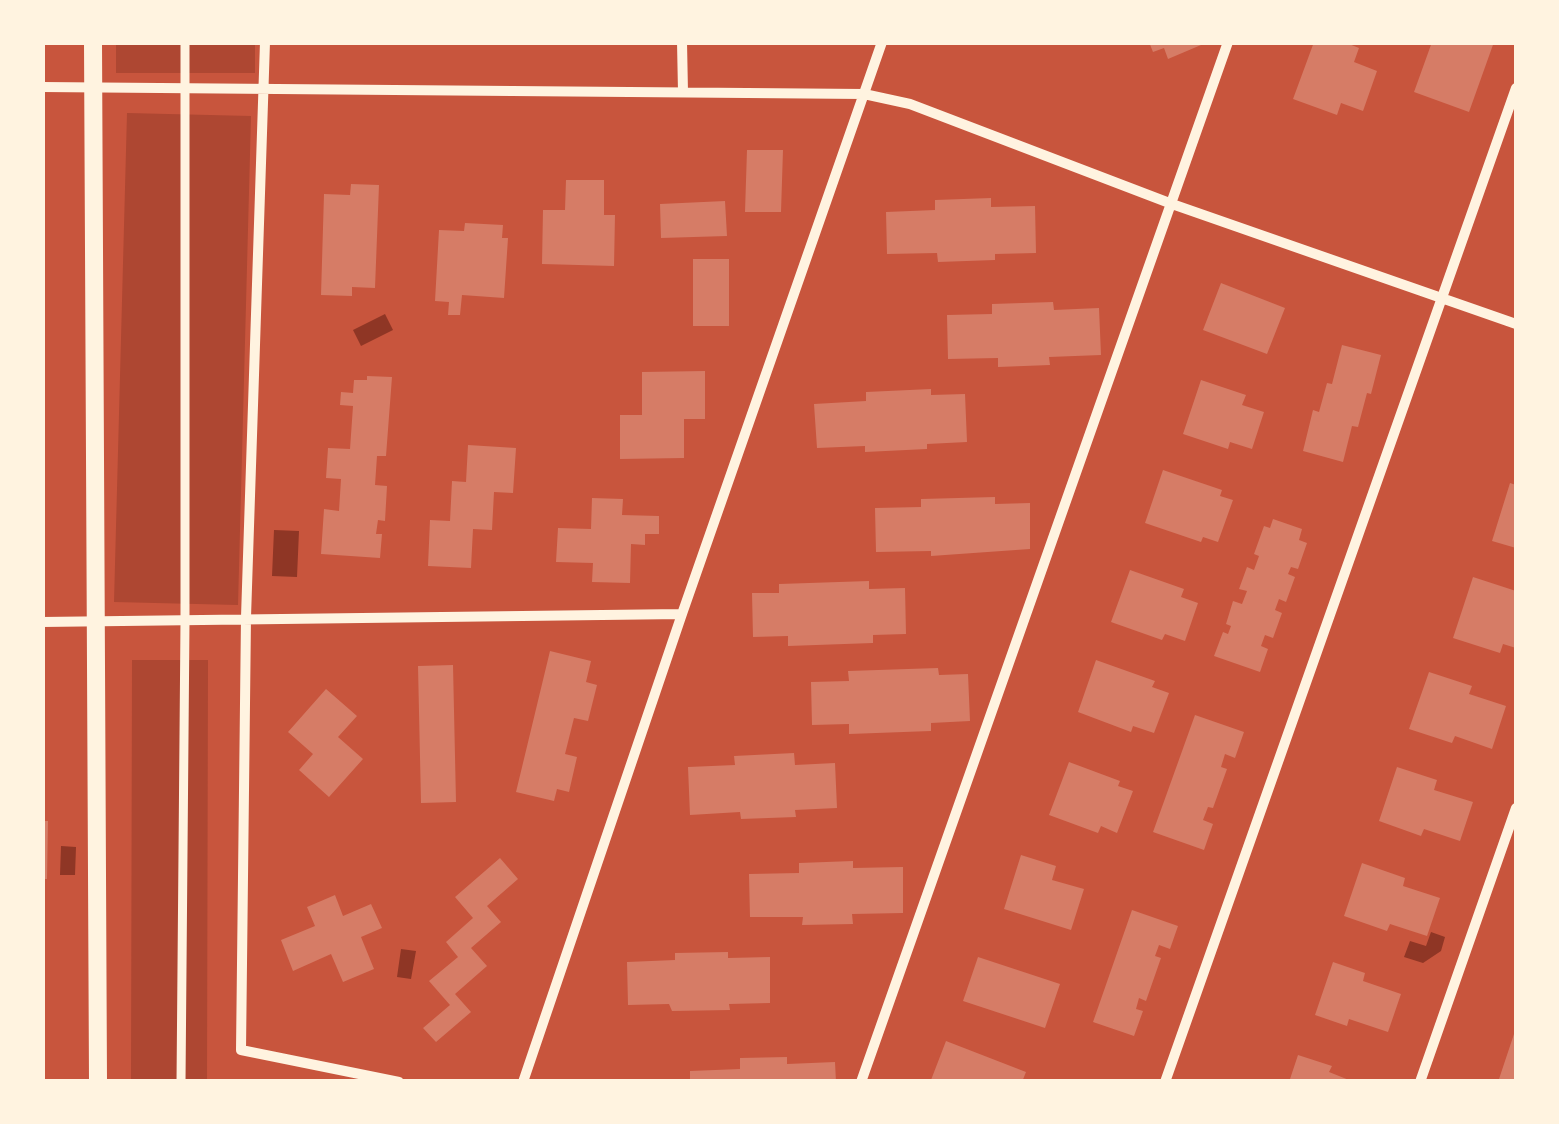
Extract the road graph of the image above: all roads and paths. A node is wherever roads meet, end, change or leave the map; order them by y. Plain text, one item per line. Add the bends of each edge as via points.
1 (93, 42) edge
2 (184, 42) edge
3 (265, 42) edge
4 (682, 42) edge
5 (882, 42) edge
6 (1228, 42) edge
7 (93, 87) junction
8 (42, 88) edge
9 (1516, 88) edge
10 (185, 90) junction
11 (264, 91) junction
12 (683, 92) junction
13 (864, 94) junction
14 (1172, 204) junction
15 (1442, 297) junction
16 (1516, 324) edge
17 (682, 614) junction
18 (246, 617) junction
19 (185, 621) junction
20 (42, 622) edge
21 (96, 622) junction
22 (1516, 808) edge
23 (98, 1082) edge
24 (181, 1082) edge
25 (399, 1082) edge
26 (523, 1082) edge
27 (861, 1082) edge
28 (1165, 1082) edge
29 (1420, 1082) edge

1 - 7 street
2 - 10 street
3 - 11 street
4 - 12 street
5 - 13 street
6 - 14 street
7 - 8 street
7 - 10 street
7 - 21 street
9 - 15 street
10 - 11 street
10 - 19 street
11 - 12 street
11 - 18 street
12 - 13 street
13 - 14 street via 910,104
13 - 17 street
14 - 15 street
14 - 27 street
15 - 16 street
15 - 28 street
17 - 18 street
17 - 26 street
18 - 19 street
18 - 25 street via 241,1050
19 - 21 street
19 - 24 street
20 - 21 street
21 - 23 street
22 - 29 street

